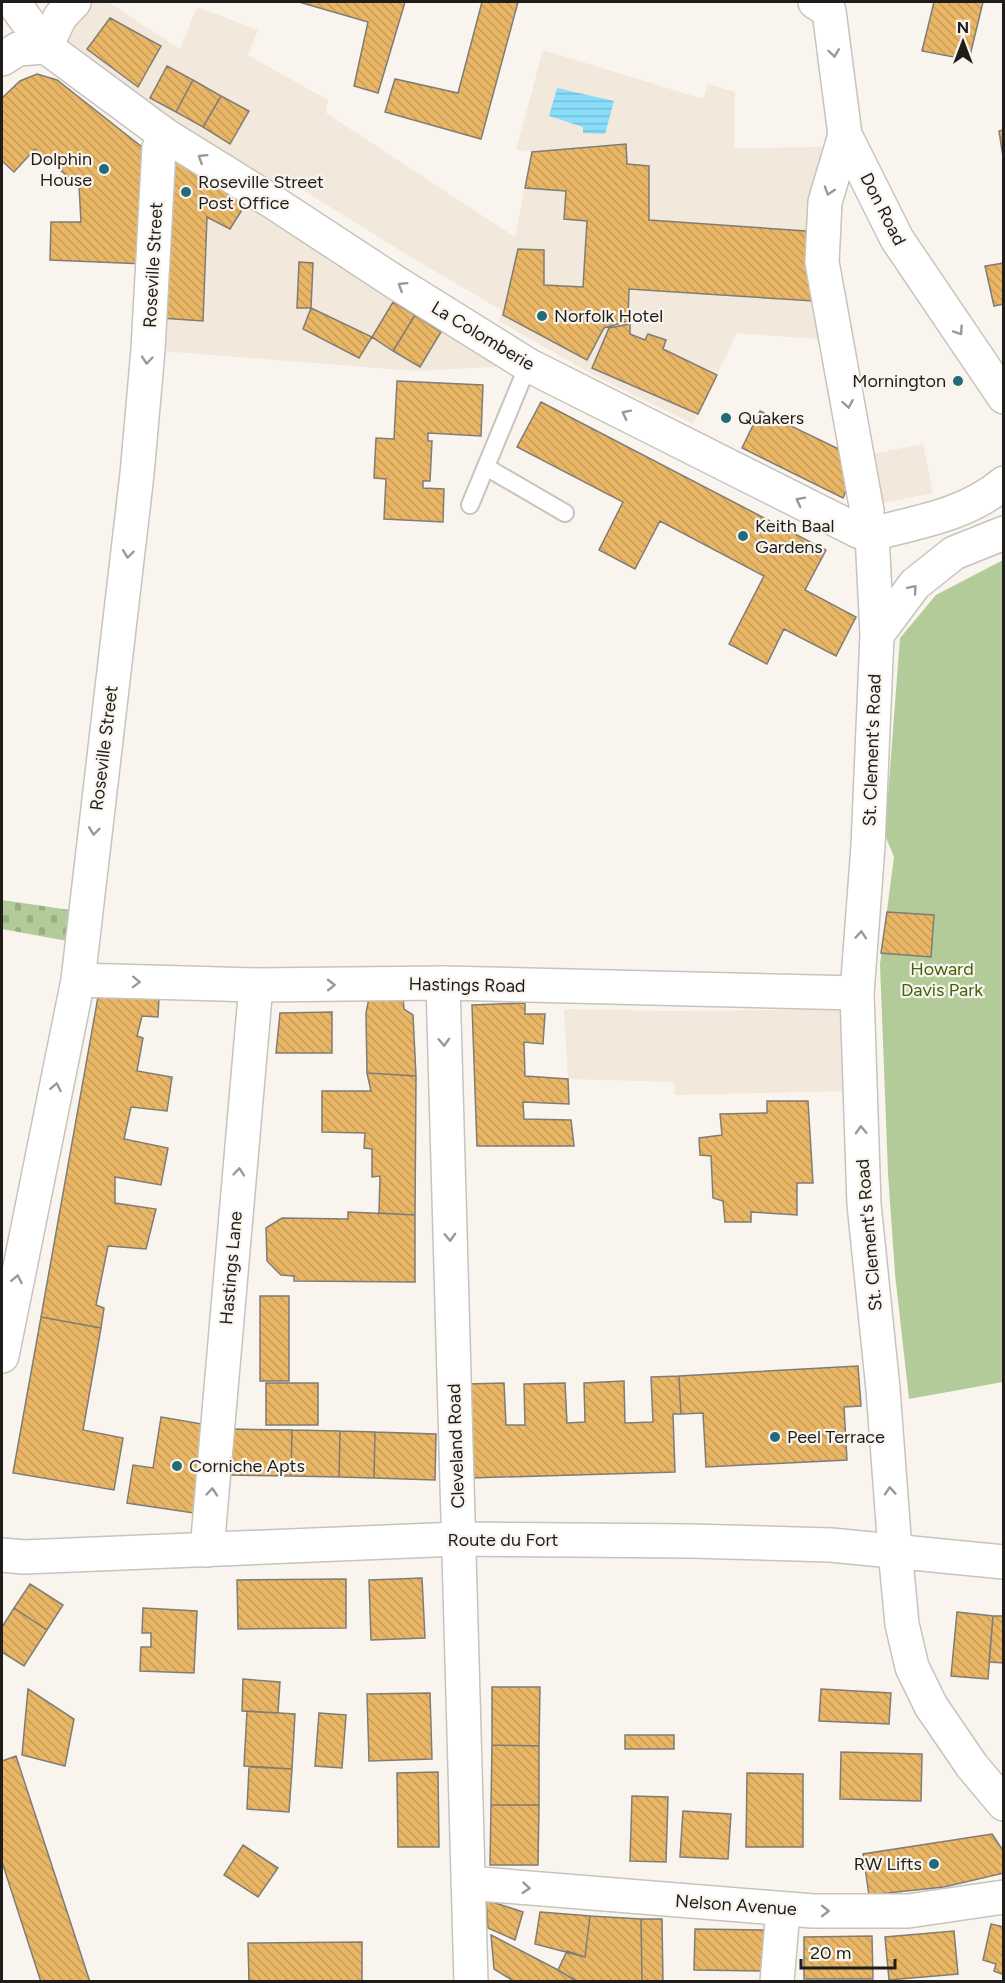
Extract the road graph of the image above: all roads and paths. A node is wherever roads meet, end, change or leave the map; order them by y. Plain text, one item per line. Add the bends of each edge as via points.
1 (13, 2) edge
2 (74, 2) edge
3 (826, 4) edge
4 (46, 47) junction
5 (2, 59) edge
6 (165, 135) junction
7 (845, 135) junction
8 (528, 365) junction
9 (1004, 397) edge
10 (486, 467) junction
11 (1004, 483) edge
12 (470, 506) dead end
13 (566, 513) dead end
14 (865, 532) junction
15 (1004, 533) edge
16 (877, 635) junction
17 (78, 980) junction
18 (443, 983) junction
19 (256, 985) junction
20 (857, 993) junction
21 (2, 1356) edge
22 (458, 1539) junction
23 (207, 1550) junction
24 (894, 1550) junction
25 (2, 1555) edge
26 (1004, 1562) edge
27 (1004, 1804) edge
28 (468, 1883) junction
29 (1004, 1897) edge
30 (783, 1910) junction
31 (471, 1982) edge
32 (777, 1982) edge

1 - 4 main road, La Colomberie
2 - 4 main road via 60,17
3 -> 7 main road, Don Road
4 - 5 main road via 18,49
4 - 6 main road, La Colomberie
8 -> 6 main road, La Colomberie
6 -> 17 main road, Roseville Street via 159,148 137,474
7 -> 9 main road, Don Road via 897,239
7 -> 14 main road, St. Clement's Road via 825,202 822,262 867,511
8 - 10 lane
14 -> 8 main road, La Colomberie
10 - 12 lane
10 - 13 lane
11 - 14 main road via 955,512
14 - 16 main road, St. Clement's Road
16 -> 15 main road via 915,584 954,553
20 -> 16 main road, St. Clement's Road
17 -> 19 main road, Hastings Road
21 -> 17 main road, Roseville Street
19 -> 18 main road, Hastings Road
18 - 20 main road, Hastings Road
18 -> 22 main road, Cleveland Road
23 -> 19 main road, Hastings Lane
24 -> 20 main road, St. Clement's Road via 864,1204
22 - 23 main road, Route du Fort
22 - 24 main road, Route du Fort via 691,1541
22 - 28 main road, Cleveland Road
23 - 25 main road, Route du Fort
24 - 26 main road, Route du Fort
24 - 27 main road, St. Clement's Road via 902,1624 912,1667 931,1706
28 -> 30 main road, Nelson Avenue
28 - 31 main road, Cleveland Road
30 -> 29 main road, Nelson Avenue via 908,1911
30 - 32 main road

